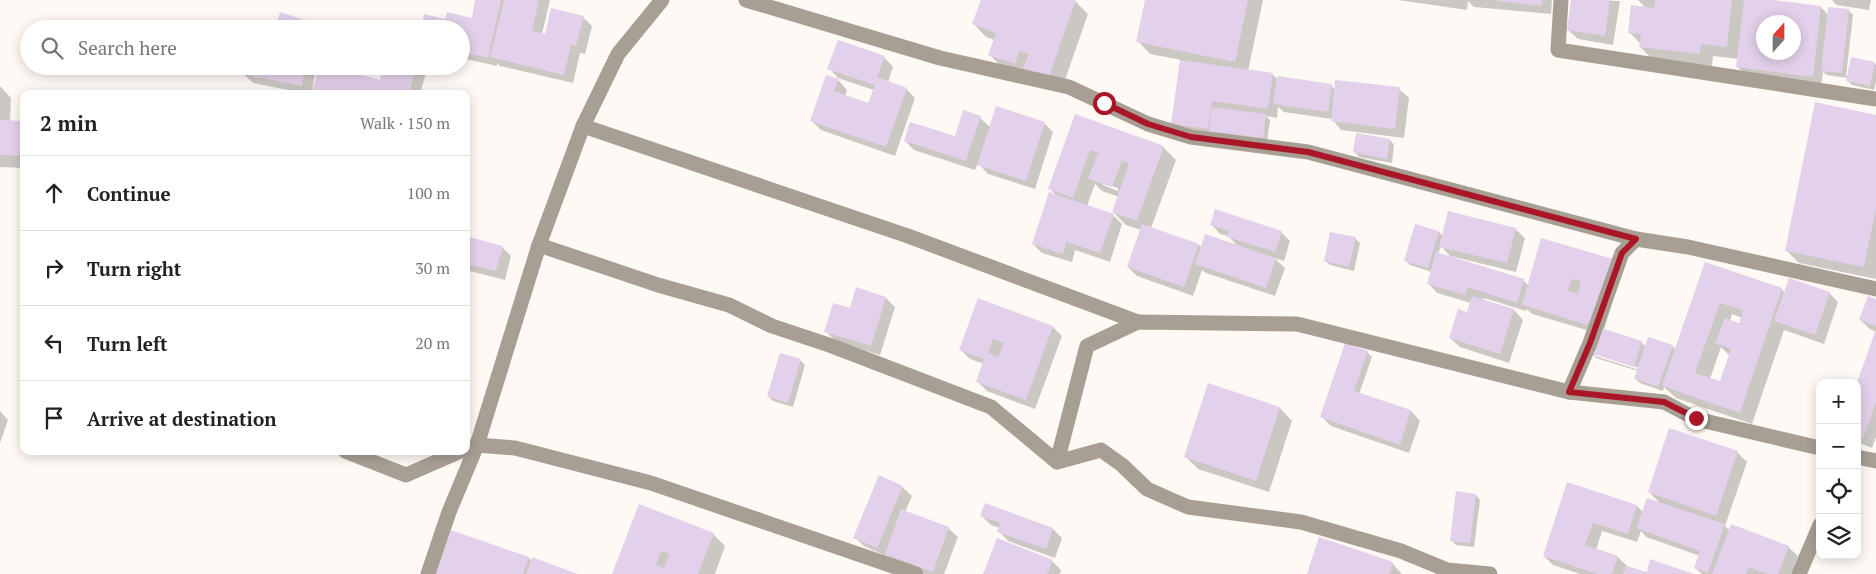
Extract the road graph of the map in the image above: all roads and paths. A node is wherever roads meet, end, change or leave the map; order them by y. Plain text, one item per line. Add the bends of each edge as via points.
1 (662, 0) edge
2 (746, 0) edge
3 (1561, 0) edge
4 (1876, 99) edge
5 (583, 126) junction
6 (1636, 239) junction
7 (539, 245) junction
8 (1876, 289) edge
9 (1138, 322) junction
10 (1569, 392) junction
11 (472, 447) edge
12 (1816, 447) edge
13 (355, 455) edge
14 (452, 455) edge
15 (469, 455) edge
16 (1861, 458) edge
17 (1876, 461) edge
18 (1057, 462) junction
19 (1816, 534) edge
20 (428, 574) edge
21 (916, 574) edge
22 (1490, 574) edge
23 (1799, 574) edge

1 - 5 street via 618,54
2 - 6 street via 940,58 1069,87 1148,124 1191,137 1308,152
3 - 4 street via 1558,50
5 - 7 street
5 - 9 street via 908,236
6 - 8 street via 1688,246
6 - 10 street via 1622,253
7 - 11 street
7 - 18 street via 729,305 772,326 991,407
9 - 10 street via 1297,324
9 - 18 street via 1087,346
10 - 12 street via 1664,402 1696,418
11 - 21 street via 516,448 651,483
13 - 14 street via 406,475
15 - 20 street
16 - 17 street
18 - 22 street via 1101,450 1147,489 1188,507 1301,522 1401,551 1446,570
19 - 23 street

